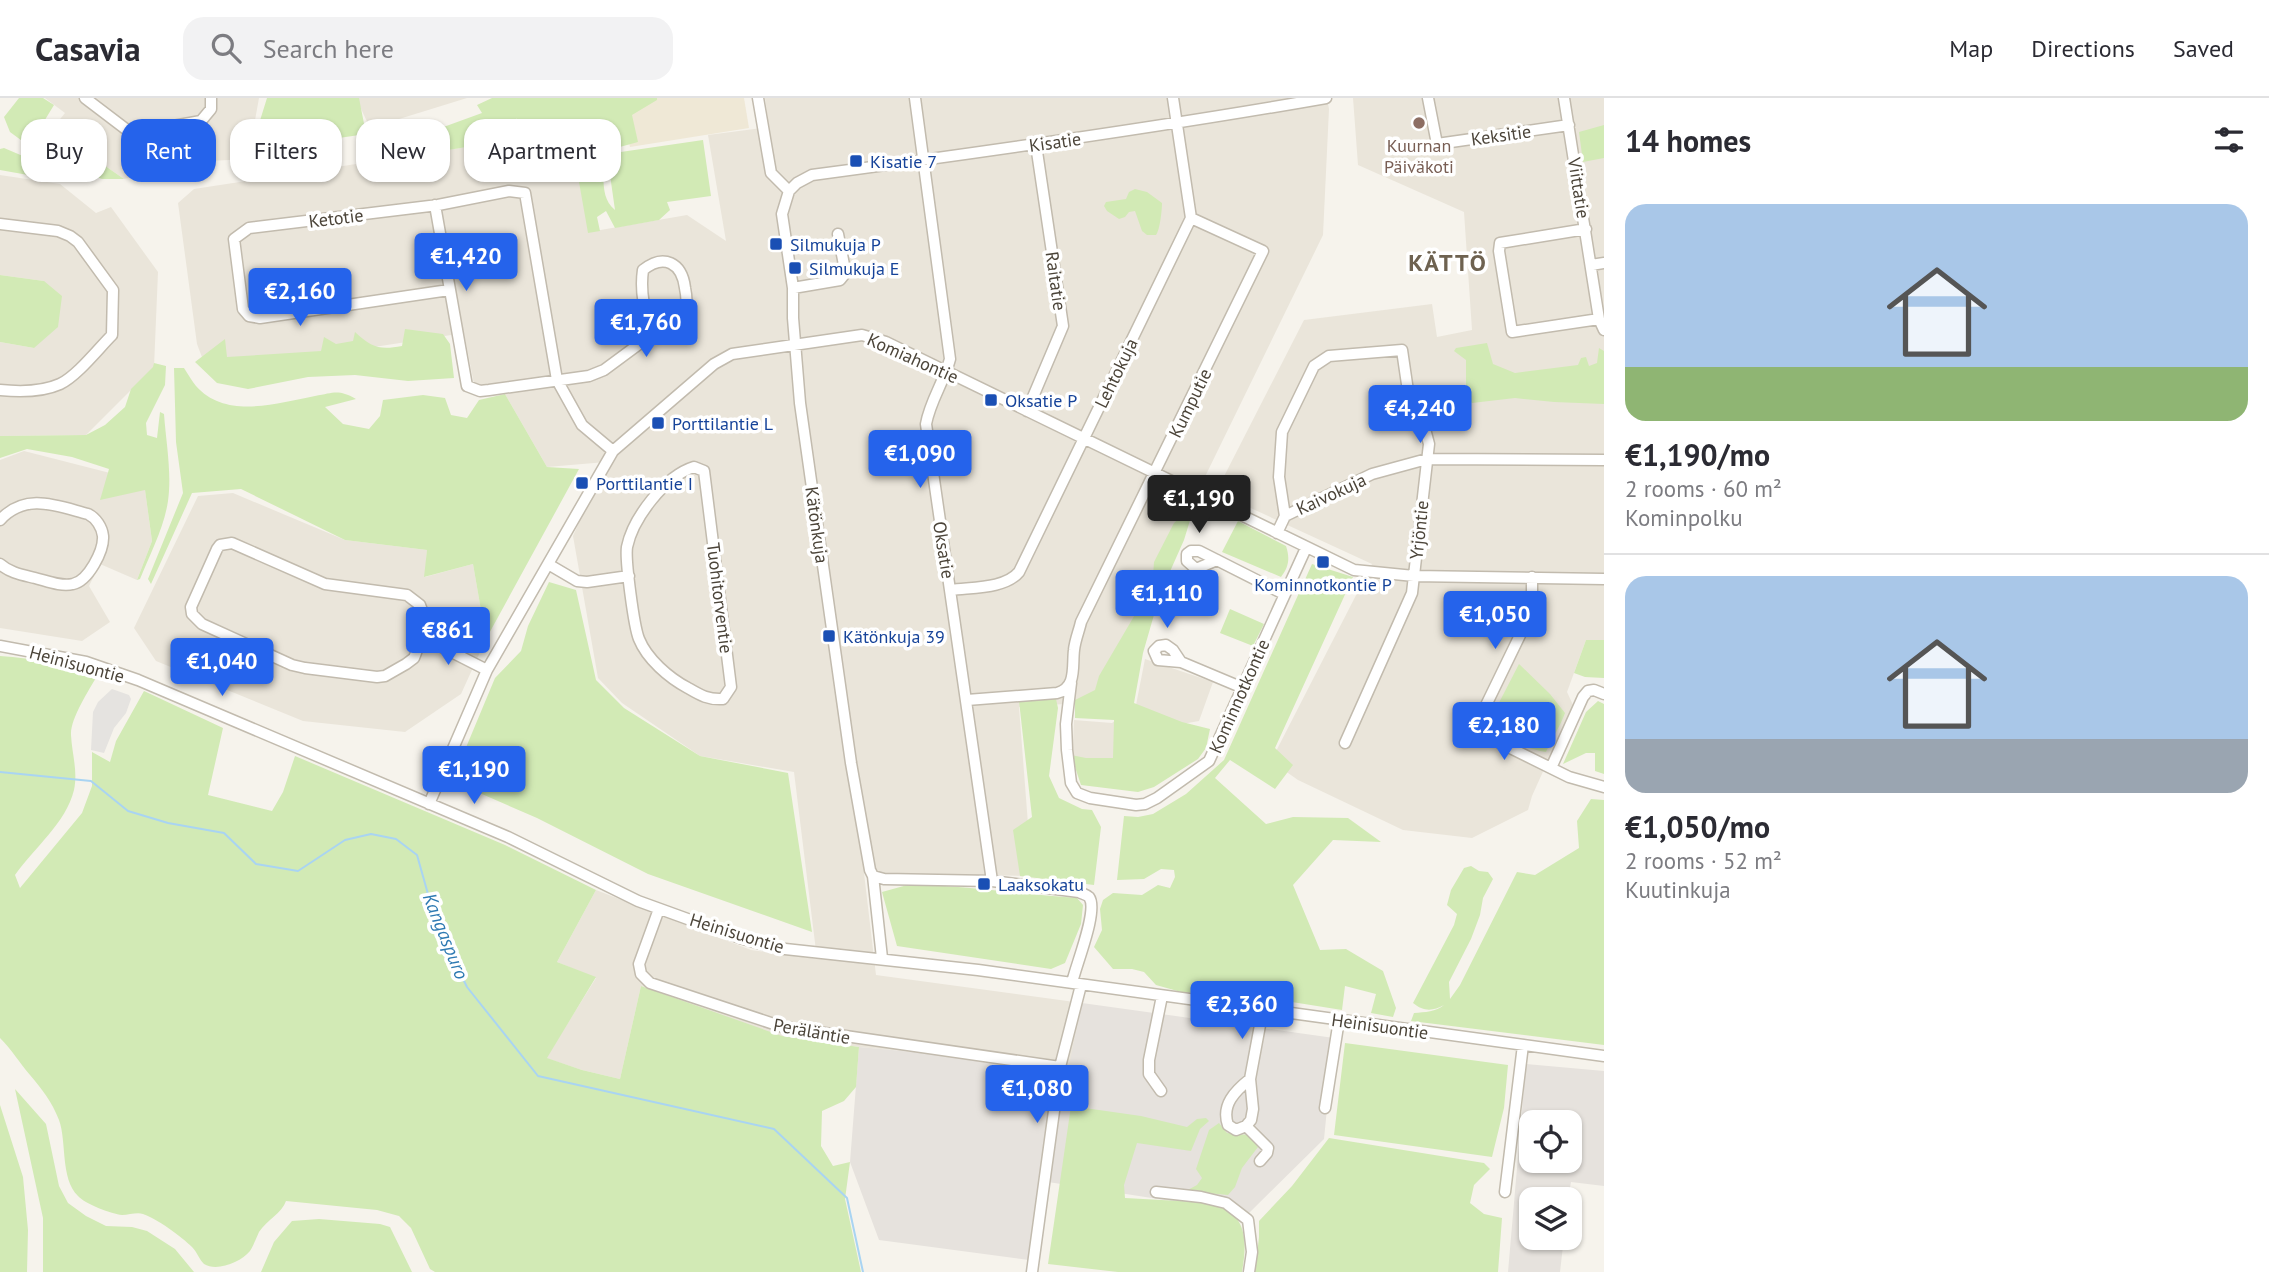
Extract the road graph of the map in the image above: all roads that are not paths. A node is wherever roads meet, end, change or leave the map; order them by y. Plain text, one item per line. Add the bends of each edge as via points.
1 (85, 98) edge
2 (211, 98) edge
3 (758, 98) edge
4 (915, 98) edge
5 (1173, 98) edge
6 (1326, 98) edge
7 (1428, 98) edge
8 (1564, 98) edge
9 (1177, 124) junction
10 (1569, 125) junction
11 (1036, 145) junction
12 (923, 160) junction
13 (789, 191) junction
14 (435, 205) junction
15 (1191, 218) junction
16 (0, 224) edge
17 (1586, 229) junction
18 (838, 234) dead end
19 (1604, 263) edge
20 (1591, 265) junction
21 (793, 288) junction
22 (449, 290) junction
23 (1602, 325) edge
24 (654, 333) junction
25 (794, 343) junction
26 (947, 373) junction
27 (557, 380) junction
28 (0, 390) edge
29 (1027, 411) junction
30 (1084, 440) junction
31 (613, 451) junction
32 (1427, 459) junction
33 (1604, 460) edge
34 (1155, 474) junction
35 (1285, 516) junction
36 (0, 520) edge
37 (1277, 533) junction
38 (1306, 548) junction
39 (1217, 560) dead end
40 (0, 564) edge
41 (548, 564) junction
42 (629, 576) junction
43 (1414, 576) junction
44 (1532, 577) junction
45 (1604, 579) edge
46 (951, 590) junction
47 (1284, 594) junction
48 (422, 637) junction
49 (0, 646) edge
50 (1181, 662) dead end
51 (487, 670) junction
52 (1071, 682) junction
53 (1243, 688) junction
54 (1604, 694) edge
55 (967, 700) junction
56 (1345, 743) dead end
57 (1550, 768) junction
58 (1604, 787) edge
59 (429, 804) junction
60 (873, 876) junction
61 (992, 880) junction
62 (659, 909) junction
63 (882, 958) junction
64 (1076, 984) junction
65 (1162, 996) junction
66 (1263, 1009) junction
67 (1339, 1020) junction
68 (1523, 1045) junction
69 (1604, 1056) edge
70 (1060, 1067) junction
71 (1250, 1079) junction
72 (1161, 1091) dead end
73 (1325, 1108) dead end
74 (1246, 1126) junction
75 (1260, 1161) dead end
76 (1156, 1192) dead end
77 (1505, 1192) dead end
78 (1032, 1272) edge
79 (1249, 1272) edge

1 - 2 street via 127,130 140,132 201,121 211,109
3 - 13 street via 771,173
4 - 12 street, Oksatie
5 - 9 street
6 - 9 street, Kisatie
7 - 10 street, Keksitie via 1437,144
8 - 10 street, Viittatie
9 - 11 street, Kisatie
9 - 15 street
10 - 17 street, Viittatie
11 - 12 street, Kisatie
11 - 29 street, Raitatie via 1063,326
12 - 13 street, Kisatie via 812,175
12 - 26 street, Oksatie via 950,359
13 - 21 street, Kätönkuja via 782,214
14 - 22 street
14 - 22 street, Ketotie via 249,228 234,239 243,309 260,318
14 - 27 street, Ketotie via 525,192
15 - 30 street, Lehtokuja
15 - 34 street, Kumputie via 1263,251
16 - 28 street via 70,236 113,290 112,335 66,380 38,389
17 - 20 street, Viittatie
17 - 23 street via 1500,243 1499,251 1513,332
18 - 21 street via 845,270 840,280
19 - 20 street
20 - 23 street, Viittatie
21 - 25 street, Kätönkuja
22 - 27 street via 467,386 480,391
24 - 24 street via 648,322 643,270 668,263 678,266 683,275 687,303
24 - 27 street via 604,370
25 - 26 street, Komiahontie via 862,335
25 - 31 street, Komiahontie via 732,354 714,363
25 - 60 street, Kätönkuja via 849,751
26 - 29 street, Komiahontie
26 - 46 street, Oksatie via 926,424
27 - 31 street via 582,425
29 - 30 street, Komiahontie
30 - 34 street, Komiahontie
30 - 46 street, Lehtokuja via 1014,578
31 - 41 street, Komiahontie
32 - 33 street, Kaivokuja
32 - 35 street, Kaivokuja via 1372,474
32 - 35 street, Yrjöntie via 1429,444 1408,391 1402,350 1329,356 1314,366 1282,432 1279,477
32 - 43 street, Yrjöntie
34 - 37 street, Komiahontie
34 - 52 street, Kumputie via 1081,622
35 - 37 street, Kaivokuja
36 - 40 street via 13,510 39,502 94,517 103,540 86,576 70,585 15,573
37 - 38 street, Komiahontie
38 - 43 street, Komiahontie via 1354,570
38 - 47 street, Kominnotkontie
39 - 47 street
41 - 42 street via 577,581
41 - 51 street, Komiahontie
42 - 42 street, Tuohitorventie via 628,544 653,497 684,470 704,471 731,687 723,699 709,700 676,682 650,657 639,638
43 - 44 street, Komiahontie
43 - 56 street, Yrjöntie via 1412,593
44 - 45 street, Komiahontie
44 - 57 street via 1532,604 1523,629 1475,728
46 - 55 street, Oksatie
47 - 53 street, Kominnotkontie
48 - 48 street via 414,658 385,676 305,668 202,624 191,607 217,549 232,542 325,584 407,595 422,610
48 - 51 street
49 - 59 street, Heinisuontie via 86,662 130,677
50 - 53 street
51 - 59 street, Komiahontie
52 - 53 street, Kominnotkontie via 1066,750 1077,793 1136,805 1157,798 1209,761
52 - 55 street via 1063,692
54 - 57 street via 1594,690 1583,697
55 - 61 street, Oksatie
57 - 58 street
59 - 62 street, Heinisuontie
60 - 61 street
60 - 63 street, Kätönkuja
61 - 64 street via 1079,892 1089,898 1090,920
62 - 63 street, Heinisuontie via 776,948
62 - 70 street, Peräläntie via 639,964 650,983 783,1027
63 - 64 street, Heinisuontie
64 - 65 street, Heinisuontie
64 - 70 street
65 - 66 street, Heinisuontie
65 - 72 street via 1149,1060 1149,1074
66 - 67 street, Heinisuontie
66 - 71 street
67 - 68 street, Heinisuontie
67 - 73 street
68 - 69 street, Heinisuontie
68 - 77 street
70 - 78 street
71 - 74 street via 1254,1109
71 - 74 street via 1228,1103 1224,1115 1236,1130
74 - 75 street via 1268,1148
76 - 79 street via 1226,1203 1248,1220

